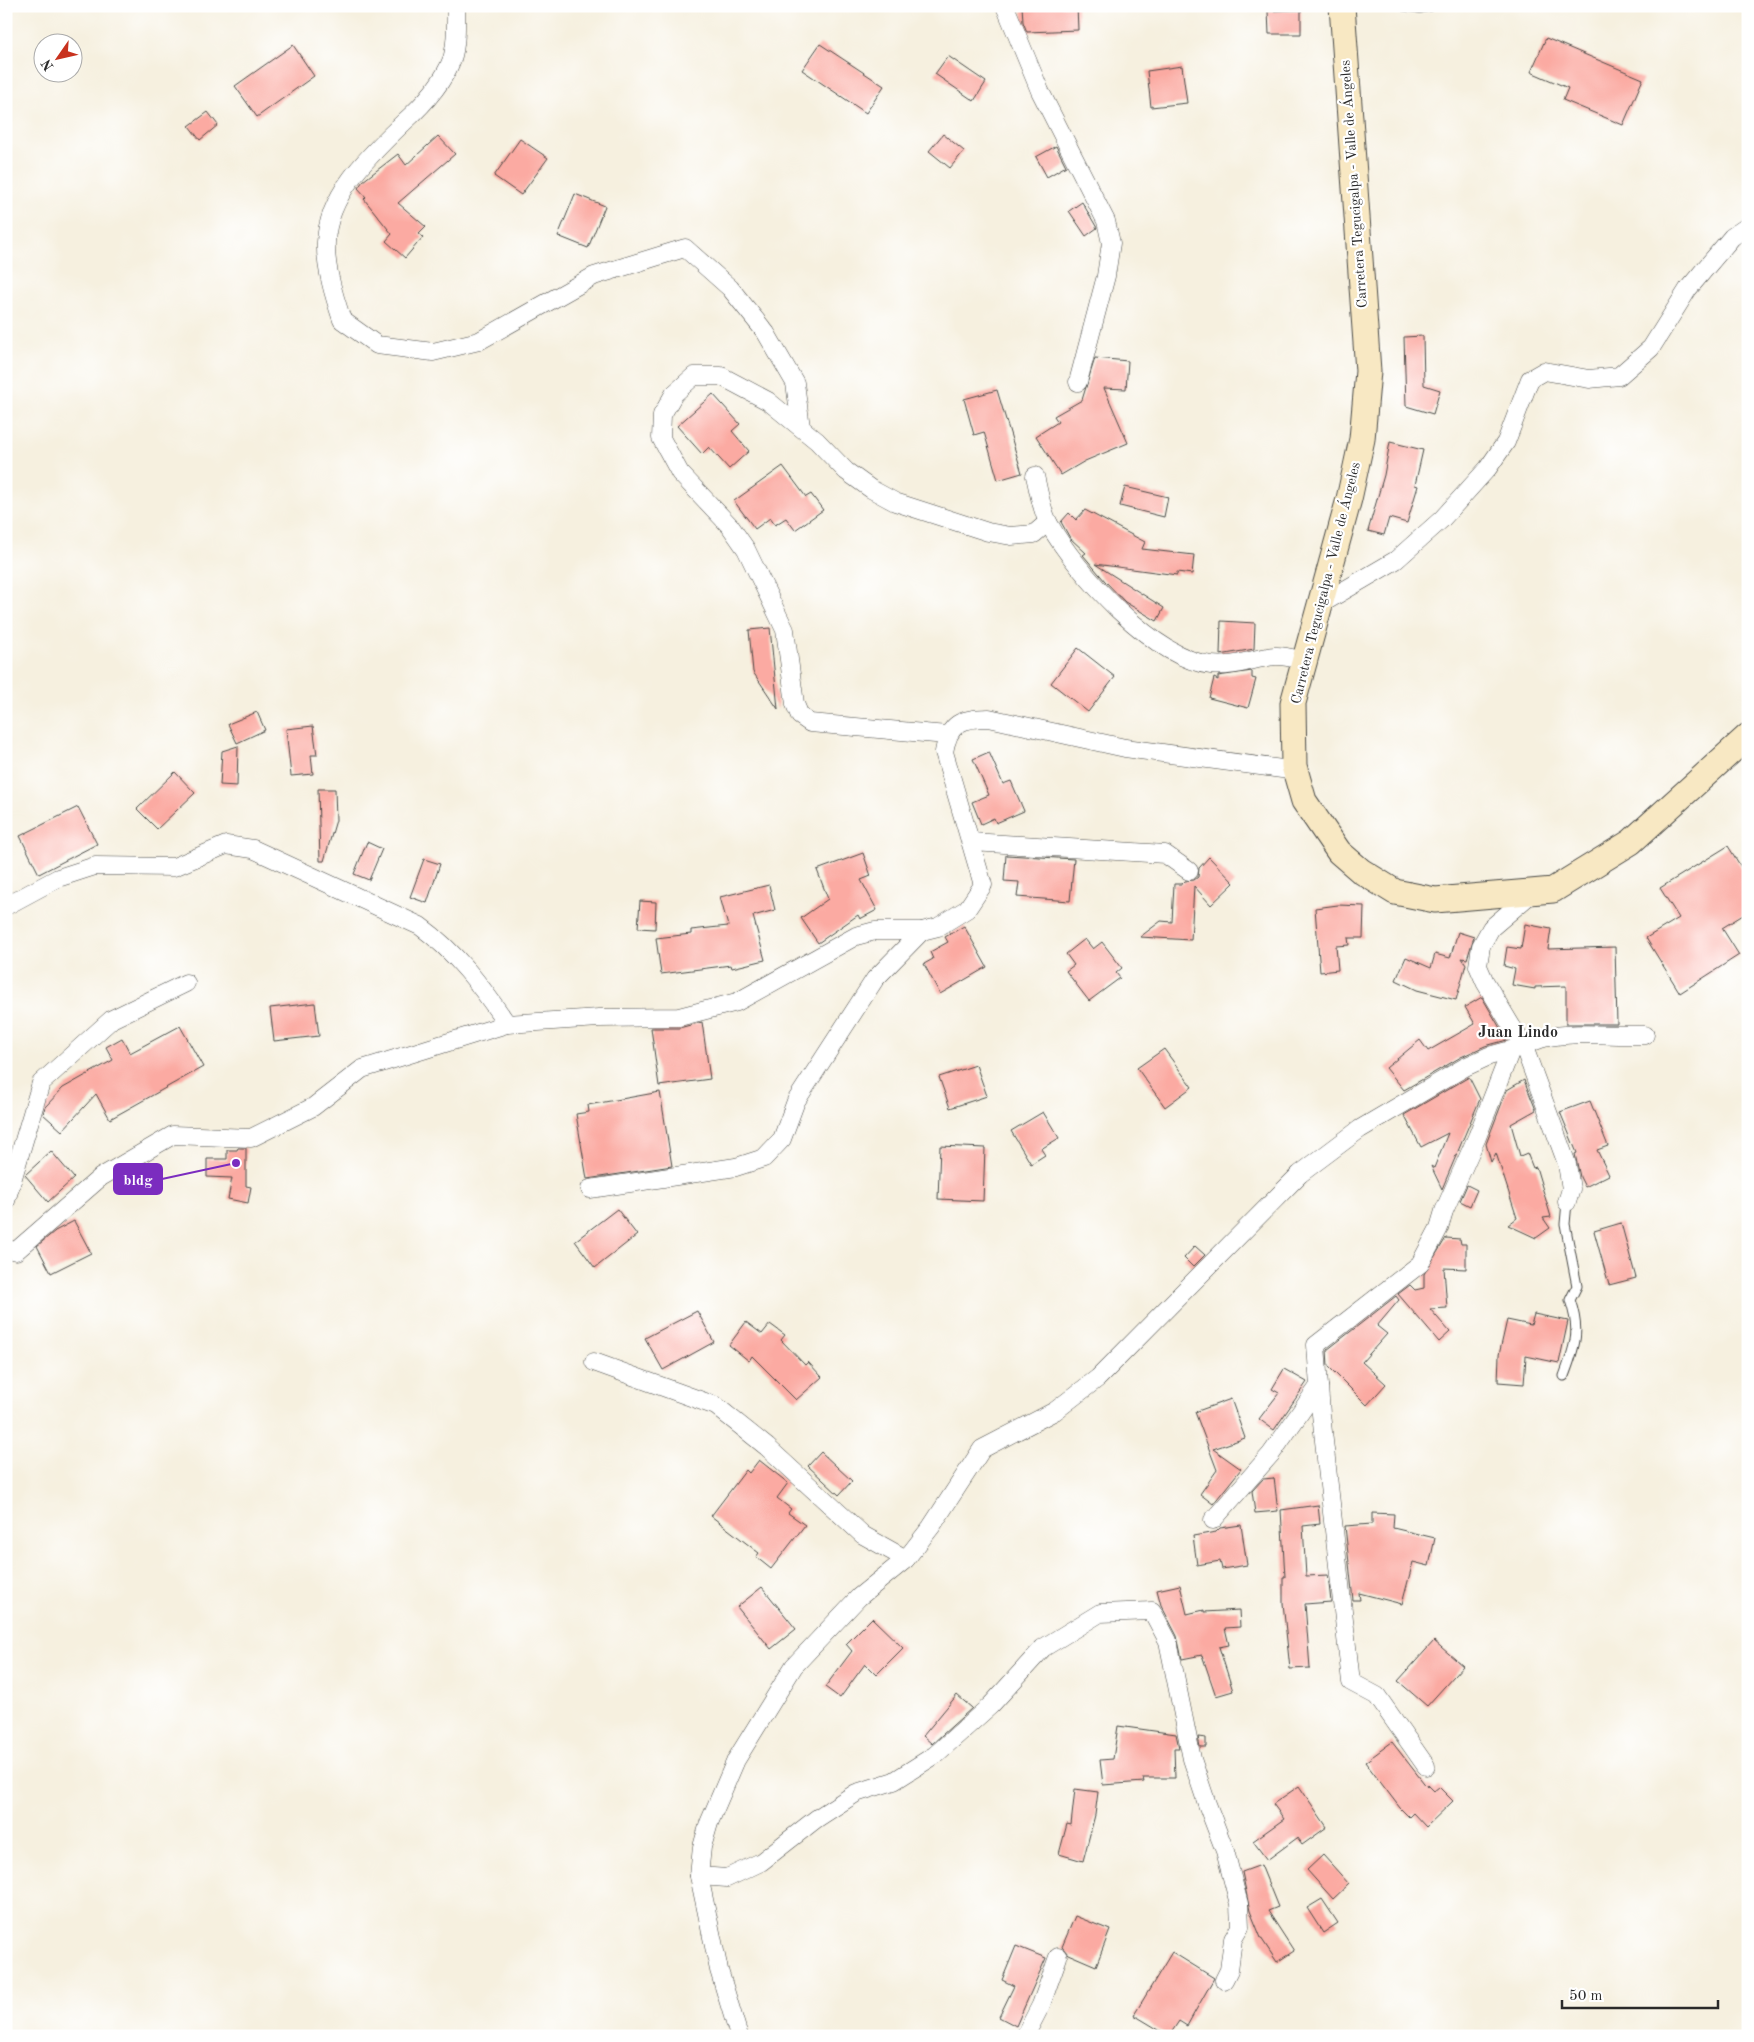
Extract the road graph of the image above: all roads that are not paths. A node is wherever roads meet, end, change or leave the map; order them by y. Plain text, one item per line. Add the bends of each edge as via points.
1 (456, 6) edge
2 (1005, 6) edge
3 (1342, 6) edge
4 (1404, 6) edge
5 (1431, 6) edge
6 (1748, 226) edge
7 (1078, 382) dead end
8 (801, 427) junction
9 (1035, 476) dead end
10 (1048, 522) junction
11 (1320, 604) junction
12 (1305, 661) junction
13 (947, 735) junction
14 (1748, 736) edge
15 (1297, 771) junction
16 (972, 842) junction
17 (1189, 871) dead end
18 (1532, 893) junction
19 (6, 906) edge
20 (922, 931) junction
21 (186, 983) dead end
22 (507, 1024) junction
23 (1645, 1035) dead end
24 (1517, 1049) junction
25 (590, 1189) dead end
26 (6, 1201) edge
27 (1567, 1202) joint
28 (6, 1249) edge
29 (594, 1362) dead end
30 (1564, 1376) dead end
31 (1319, 1386) junction
32 (1213, 1520) dead end
33 (906, 1559) junction
34 (1426, 1766) dead end
35 (699, 1876) junction
36 (1058, 1957) dead end
37 (1224, 1980) dead end
38 (739, 2036) edge
39 (1025, 2036) edge

1 - 8 street via 452,60 444,75 422,105 368,157 345,189 332,215 326,241 328,268 342,320 377,344 434,352 479,341 594,276 686,248 730,288 766,333 794,383
2 - 7 street via 1040,91 1106,221 1111,243 1106,276
3 - 11 main road, Carretera Tegucigalpa - Valle de Ángeles via 1368,371 1362,440
4 - 5 lane
6 - 11 street via 1732,237 1688,289 1651,348 1619,376 1589,379 1544,371 1530,380 1506,442 1488,468 1442,518 1396,560
8 - 10 street via 846,471 871,489 911,509 1011,536 1034,534
8 - 13 street via 768,401 721,376 694,376 674,394 662,415 661,438 680,474 730,526 746,549 785,630 794,704 800,716 810,724
9 - 10 street
10 - 12 street via 1096,589 1166,649 1190,662 1213,666 1276,656
11 - 12 main road, Carretera Tegucigalpa - Valle de Ángeles
12 - 15 main road, Carretera Tegucigalpa - Valle de Ángeles via 1293,704 1294,766
13 - 15 street via 957,723 990,718 1125,748
13 - 16 street via 944,752
14 - 18 main road, Carretera Tegucigalpa - Valle de Ángeles via 1631,842 1553,890
15 - 18 main road, Carretera Tegucigalpa - Valle de Ángeles via 1304,802 1339,852 1361,872 1395,892 1435,900
16 - 17 street via 1164,854
16 - 20 street via 983,885 967,909 938,927
18 - 24 street via 1491,928 1481,946 1478,966
19 - 22 street via 58,878 95,866 174,867 226,845 253,849 420,926 443,942 487,994
20 - 22 street via 875,931 856,936 737,1002 679,1017
20 - 25 street via 874,979 796,1101 782,1139 764,1158 736,1167
21 - 26 street via 112,1019 41,1083
22 - 28 street via 362,1069 313,1107 251,1138 173,1135 102,1178 16,1251
23 - 24 street via 1587,1034 1542,1039
24 - 27 street via 1567,1164 1571,1189
24 - 31 street via 1420,1264 1316,1344
24 - 33 street via 1489,1056 1465,1067 1397,1106 1300,1174 1098,1378 1055,1411 982,1449
27 - 30 lane via 1565,1224 1577,1286 1570,1300 1577,1320 1576,1340
29 - 33 street via 716,1406 767,1447 863,1535
31 - 32 street via 1271,1454
31 - 34 street via 1351,1682 1377,1696
33 - 35 street via 859,1597 794,1666 736,1760 709,1823
35 - 37 street via 727,1878 761,1862 856,1793 894,1782 935,1756 991,1705 1043,1648 1100,1613 1152,1611 1168,1641 1192,1759 1225,1850 1239,1904 1240,1927 1233,1939 1229,1970
35 - 38 street via 719,1970
36 - 39 street via 1041,2005

